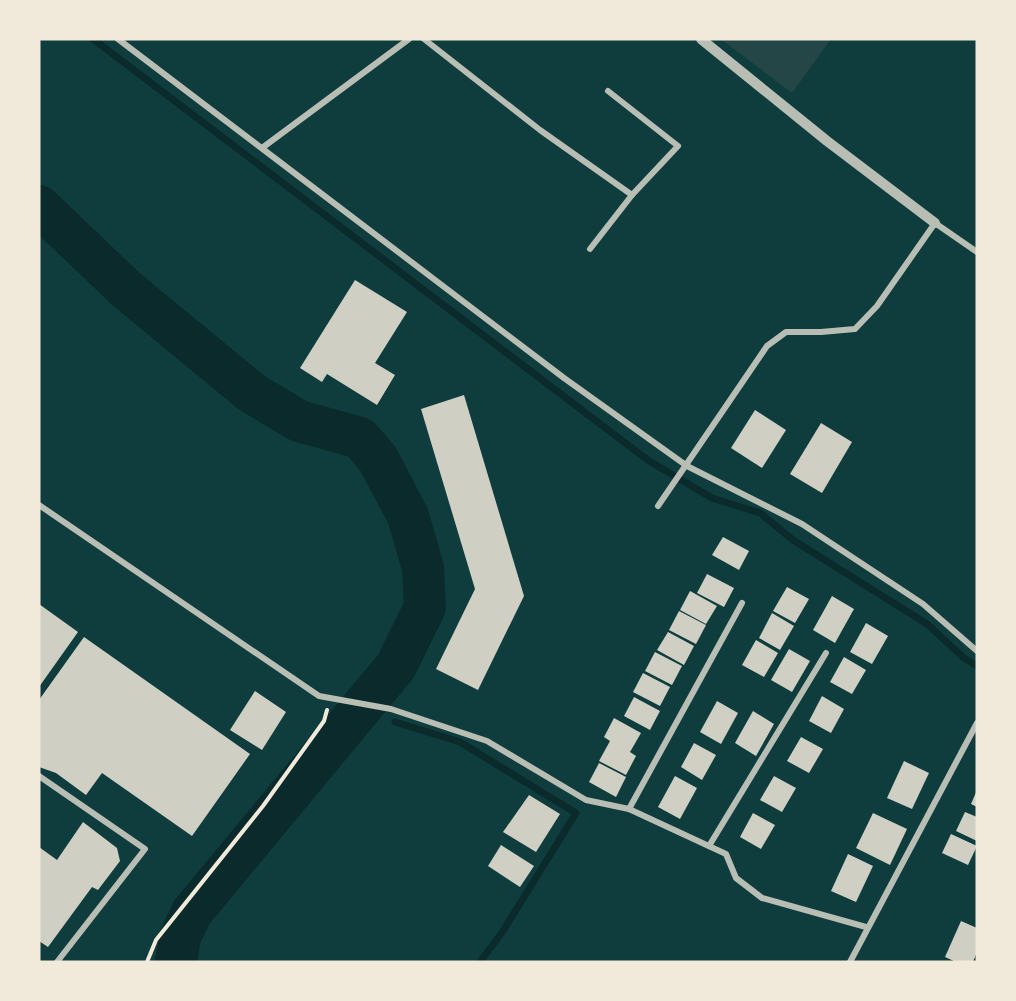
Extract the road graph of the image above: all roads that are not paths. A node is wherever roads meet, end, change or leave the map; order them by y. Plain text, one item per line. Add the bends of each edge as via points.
1 (118, 39) edge
2 (409, 39) edge
3 (424, 39) edge
4 (701, 39) edge
5 (608, 91) dead end
6 (262, 148) junction
7 (632, 195) junction
8 (935, 224) junction
9 (590, 249) dead end
10 (977, 252) edge
11 (687, 466) junction
12 (39, 505) edge
13 (658, 506) dead end
14 (742, 603) dead end
15 (977, 651) edge
16 (826, 653) dead end
17 (977, 723) edge
18 (39, 776) edge
19 (629, 809) junction
20 (709, 846) junction
21 (866, 927) junction
22 (57, 962) edge
23 (850, 962) edge

1 - 6 street
2 - 6 street
3 - 7 street via 540,130
4 - 8 street
5 - 7 street via 678,146
6 - 11 street via 564,378
7 - 9 street
8 - 10 street
8 - 11 street via 877,306 855,329 786,332 767,346
11 - 13 street
11 - 15 street via 802,524 923,604
12 - 19 street via 319,696 391,709 487,741 586,800
14 - 19 street
16 - 20 street
17 - 21 street
18 - 22 street via 145,849
19 - 20 street
20 - 21 street via 726,854 736,878 762,898
21 - 23 street

